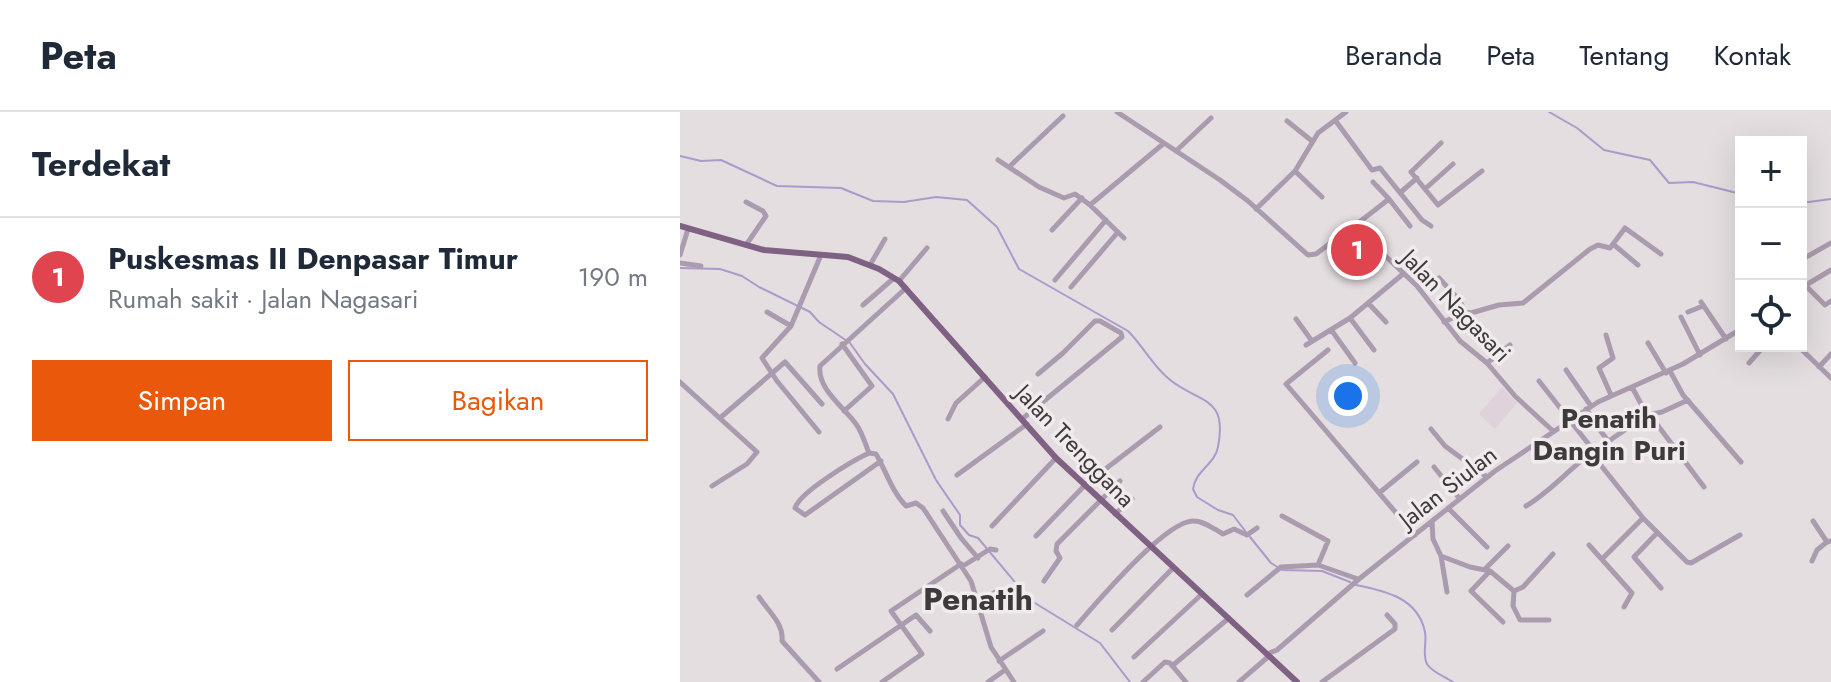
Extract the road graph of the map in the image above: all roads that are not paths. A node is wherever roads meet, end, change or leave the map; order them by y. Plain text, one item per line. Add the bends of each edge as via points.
1 (1117, 112) edge
2 (1346, 112) edge
3 (1063, 116) dead end
4 (1211, 118) dead end
5 (1335, 120) junction
6 (1287, 121) dead end
7 (1312, 141) junction
8 (1441, 143) dead end
9 (1163, 144) junction
10 (1176, 151) junction
11 (998, 160) dead end
12 (1453, 164) dead end
13 (1009, 167) junction
14 (1295, 171) junction
15 (1482, 171) dead end
16 (1417, 178) junction
17 (1373, 182) dead end
18 (1425, 189) junction
19 (1401, 192) junction
20 (1322, 197) dead end
21 (1082, 198) junction
22 (1389, 199) junction
23 (746, 202) dead end
24 (1090, 205) junction
25 (1256, 209) junction
26 (1106, 220) junction
27 (680, 226) edge
28 (1410, 226) dead end
29 (1431, 226) dead end
30 (1353, 227) junction
31 (688, 229) junction
32 (1052, 230) dead end
33 (1118, 232) junction
34 (1124, 238) dead end
35 (885, 239) dead end
36 (1613, 244) junction
37 (1830, 245) edge
38 (745, 246) junction
39 (927, 248) dead end
40 (822, 254) junction
41 (1661, 254) dead end
42 (680, 255) edge
43 (1807, 257) edge
44 (680, 263) edge
45 (870, 265) junction
46 (1638, 265) dead end
47 (701, 266) dead end
48 (1831, 270) edge
49 (1403, 274) junction
50 (1439, 278) dead end
51 (897, 279) junction
52 (1055, 280) dead end
53 (1807, 285) edge
54 (907, 287) junction
55 (1071, 287) dead end
56 (1807, 290) edge
57 (1831, 301) edge
58 (1369, 304) junction
59 (863, 305) dead end
60 (767, 312) dead end
61 (1465, 312) junction
62 (1688, 312) dead end
63 (1681, 317) dead end
64 (1350, 318) junction
65 (1296, 319) dead end
66 (1386, 322) dead end
67 (1444, 322) junction
68 (791, 326) junction
69 (1332, 331) junction
70 (1735, 333) edge
71 (1606, 335) dead end
72 (1726, 339) junction
73 (1312, 341) junction
74 (1648, 343) dead end
75 (842, 344) junction
76 (1306, 345) dead end
77 (1510, 345) dead end
78 (1328, 350) dead end
79 (1374, 350) dead end
80 (1759, 352) edge
81 (1804, 352) edge
82 (1831, 354) edge
83 (1700, 355) junction
84 (1355, 363) dead end
85 (1487, 363) junction
86 (1749, 363) dead end
87 (1819, 367) junction
88 (1566, 370) dead end
89 (1668, 372) junction
90 (771, 374) junction
91 (1038, 374) dead end
92 (985, 377) junction
93 (1831, 378) edge
94 (1539, 381) dead end
95 (680, 382) edge
96 (1632, 387) junction
97 (1611, 395) junction
98 (1688, 400) junction
99 (822, 404) dead end
100 (1588, 407) junction
101 (844, 411) junction
102 (1648, 415) junction
103 (720, 418) junction
104 (948, 419) dead end
105 (1571, 419) junction
106 (1593, 419) dead end
107 (1025, 422) junction
108 (1160, 427) dead end
109 (1431, 429) dead end
110 (1600, 430) dead end
111 (1553, 431) junction
112 (819, 432) dead end
113 (1608, 441) junction
114 (1592, 452) junction
115 (869, 453) junction
116 (1056, 458) junction
117 (881, 461) junction
118 (1417, 462) dead end
119 (1741, 462) dead end
120 (1434, 467) dead end
121 (957, 475) dead end
122 (1487, 477) junction
123 (1120, 481) dead end
124 (1086, 484) junction
125 (712, 486) dead end
126 (1704, 487) dead end
127 (1379, 493) junction
128 (1459, 498) junction
129 (1101, 499) junction
130 (1132, 499) dead end
131 (1526, 506) dead end
132 (1448, 508) junction
133 (943, 511) dead end
134 (1115, 514) junction
135 (1282, 516) dead end
136 (1643, 518) junction
137 (1813, 521) dead end
138 (1430, 523) junction
139 (992, 526) dead end
140 (1257, 528) dead end
141 (1657, 533) junction
142 (1417, 534) junction
143 (1740, 535) dead end
144 (1036, 536) dead end
145 (1829, 542) edge
146 (1589, 545) dead end
147 (1508, 546) dead end
148 (1152, 547) junction
149 (1487, 547) dead end
150 (991, 551) dead end
151 (1553, 554) dead end
152 (1441, 556) junction
153 (978, 558) junction
154 (1602, 559) junction
155 (1812, 561) dead end
156 (962, 565) junction
157 (1318, 565) junction
158 (1173, 568) junction
159 (1487, 570) junction
160 (1044, 581) dead end
161 (1356, 581) junction
162 (1661, 588) dead end
163 (1001, 589) dead end
164 (1514, 591) junction
165 (1447, 592) dead end
166 (1202, 594) junction
167 (1247, 595) dead end
168 (759, 597) dead end
169 (979, 602) junction
170 (991, 604) dead end
171 (1624, 607) dead end
172 (982, 612) junction
173 (1387, 615) dead end
174 (1229, 618) junction
175 (1549, 620) dead end
176 (1503, 622) dead end
177 (1077, 625) dead end
178 (899, 626) junction
179 (1112, 630) dead end
180 (930, 631) dead end
181 (1043, 631) dead end
182 (1270, 656) junction
183 (1134, 657) dead end
184 (999, 661) junction
185 (1172, 666) junction
186 (837, 669) dead end
187 (1005, 670) junction
188 (1291, 676) junction
189 (819, 682) edge
190 (882, 682) edge
191 (988, 682) edge
192 (1014, 682) edge
193 (1143, 682) edge
194 (1186, 682) edge
195 (1239, 682) edge
196 (1284, 682) edge
197 (1297, 682) edge
198 (1322, 682) edge

1 - 9 street
2 - 5 street
3 - 13 street
4 - 10 street
5 - 7 street
5 - 19 street via 1372,170 1380,168
6 - 7 street
7 - 14 street
8 - 16 street via 1411,172
9 - 10 street
9 - 24 street
10 - 25 street
11 - 13 street
12 - 18 street
13 - 21 street via 1064,198
14 - 20 street
14 - 25 street
15 - 18 street via 1438,205
16 - 18 street
16 - 19 street
17 - 22 street
19 - 29 street
21 - 24 street
21 - 32 street
22 - 28 street
22 - 30 street
23 - 38 street via 766,216
24 - 26 street
25 - 30 street via 1310,256
26 - 33 street
26 - 52 street
27 - 31 main road, Jalan Trenggana
30 - 49 street, Jalan Nagasari
31 - 38 main road, Jalan Trenggana
31 - 42 street
33 - 34 street
33 - 55 street
35 - 45 street
36 - 41 street via 1625,228
36 - 46 street
36 - 61 street via 1609,249 1590,249 1523,303
37 - 43 street
38 - 40 main road, Jalan Trenggana
39 - 51 street
40 - 45 main road, Jalan Trenggana
40 - 68 street
44 - 47 street
45 - 51 main road, Jalan Trenggana
48 - 53 street
49 - 58 street
49 - 67 street, Jalan Nagasari
50 - 61 street
51 - 54 main road, Jalan Trenggana
51 - 59 street
54 - 75 street
54 - 92 main road, Jalan Trenggana
56 - 57 street via 1825,305
58 - 64 street
58 - 66 street
60 - 68 street
61 - 67 street
62 - 72 street via 1702,304
63 - 83 street
64 - 69 street
64 - 79 street
65 - 73 street
67 - 85 street, Jalan Nagasari
68 - 90 street via 762,358
69 - 73 street
69 - 84 street
70 - 72 street, Jalan Siulan
71 - 97 street via 1613,358 1599,368
72 - 83 street, Jalan Siulan
73 - 76 street
74 - 89 street
75 - 101 street via 822,361 819,371
75 - 101 street via 872,386
77 - 85 street
78 - 127 street via 1286,384
80 - 86 street
81 - 87 street
82 - 87 street
83 - 89 street, Jalan Siulan
85 - 111 street, Jalan Nagasari
87 - 93 street
88 - 100 street
89 - 96 street, Jalan Siulan
89 - 98 street
90 - 99 street via 787,362
90 - 103 street
90 - 112 street
91 - 107 street via 1095,321 1121,333
92 - 104 street via 954,405
92 - 107 main road, Jalan Trenggana
94 - 105 street
95 - 103 street
96 - 97 street, Jalan Siulan
96 - 102 street
97 - 100 street, Jalan Siulan
98 - 102 street
98 - 119 street
100 - 105 street, Jalan Siulan
100 - 106 street
101 - 115 street via 857,425
102 - 113 street
102 - 126 street
103 - 125 street via 757,453
105 - 111 street, Jalan Siulan
105 - 114 street
107 - 116 main road, Jalan Trenggana
107 - 121 street
108 - 124 street
109 - 122 street
110 - 113 street
111 - 122 street, Jalan Siulan
113 - 114 street
114 - 131 street
114 - 136 street
115 - 117 street
115 - 117 street via 802,497 795,508 805,515
116 - 124 main road, Jalan Trenggana
116 - 139 street
117 - 156 street via 904,506 916,503 923,508
118 - 127 street
120 - 128 street
122 - 128 street, Jalan Siulan
123 - 129 street
124 - 129 main road, Jalan Trenggana
124 - 144 street
127 - 142 street
128 - 132 street, Jalan Siulan
129 - 134 main road, Jalan Trenggana
129 - 160 street via 1057,544 1060,558
130 - 134 street
132 - 138 street, Jalan Siulan
132 - 149 street
133 - 153 street
134 - 148 main road, Jalan Trenggana
135 - 157 street via 1328,541
136 - 141 street
136 - 154 street
137 - 145 street
138 - 142 street, Jalan Siulan
138 - 152 street
140 - 148 street via 1247,535 1234,529 1223,534 1187,521
141 - 143 street via 1691,563
141 - 162 street via 1634,557
142 - 161 street, Jalan Siulan
145 - 155 street
146 - 154 street
147 - 159 street
148 - 158 main road, Jalan Trenggana
148 - 177 street
150 - 153 street
151 - 164 street
152 - 159 street
152 - 165 street
153 - 156 street
154 - 171 street via 1632,593
156 - 169 street
156 - 178 street via 893,609
157 - 161 street
157 - 167 street via 1275,571
158 - 166 main road, Jalan Trenggana
158 - 179 street
159 - 164 street
159 - 176 street via 1471,591
161 - 182 street, Jalan Siulan
163 - 169 street
164 - 175 street via 1513,606 1520,620
166 - 174 main road, Jalan Trenggana
166 - 183 street
168 - 189 street via 780,625 782,641
169 - 172 street
170 - 172 street
172 - 184 street
173 - 198 street via 1395,629
174 - 182 main road, Jalan Trenggana
174 - 185 street
178 - 180 street via 918,615
178 - 186 street
178 - 190 street via 922,654
181 - 184 street
182 - 188 main road, Jalan Trenggana
182 - 195 street, Jalan Siulan
184 - 187 street
185 - 193 street via 1163,663
185 - 194 street
187 - 191 street
187 - 192 street
188 - 196 street
188 - 197 main road, Jalan Trenggana

